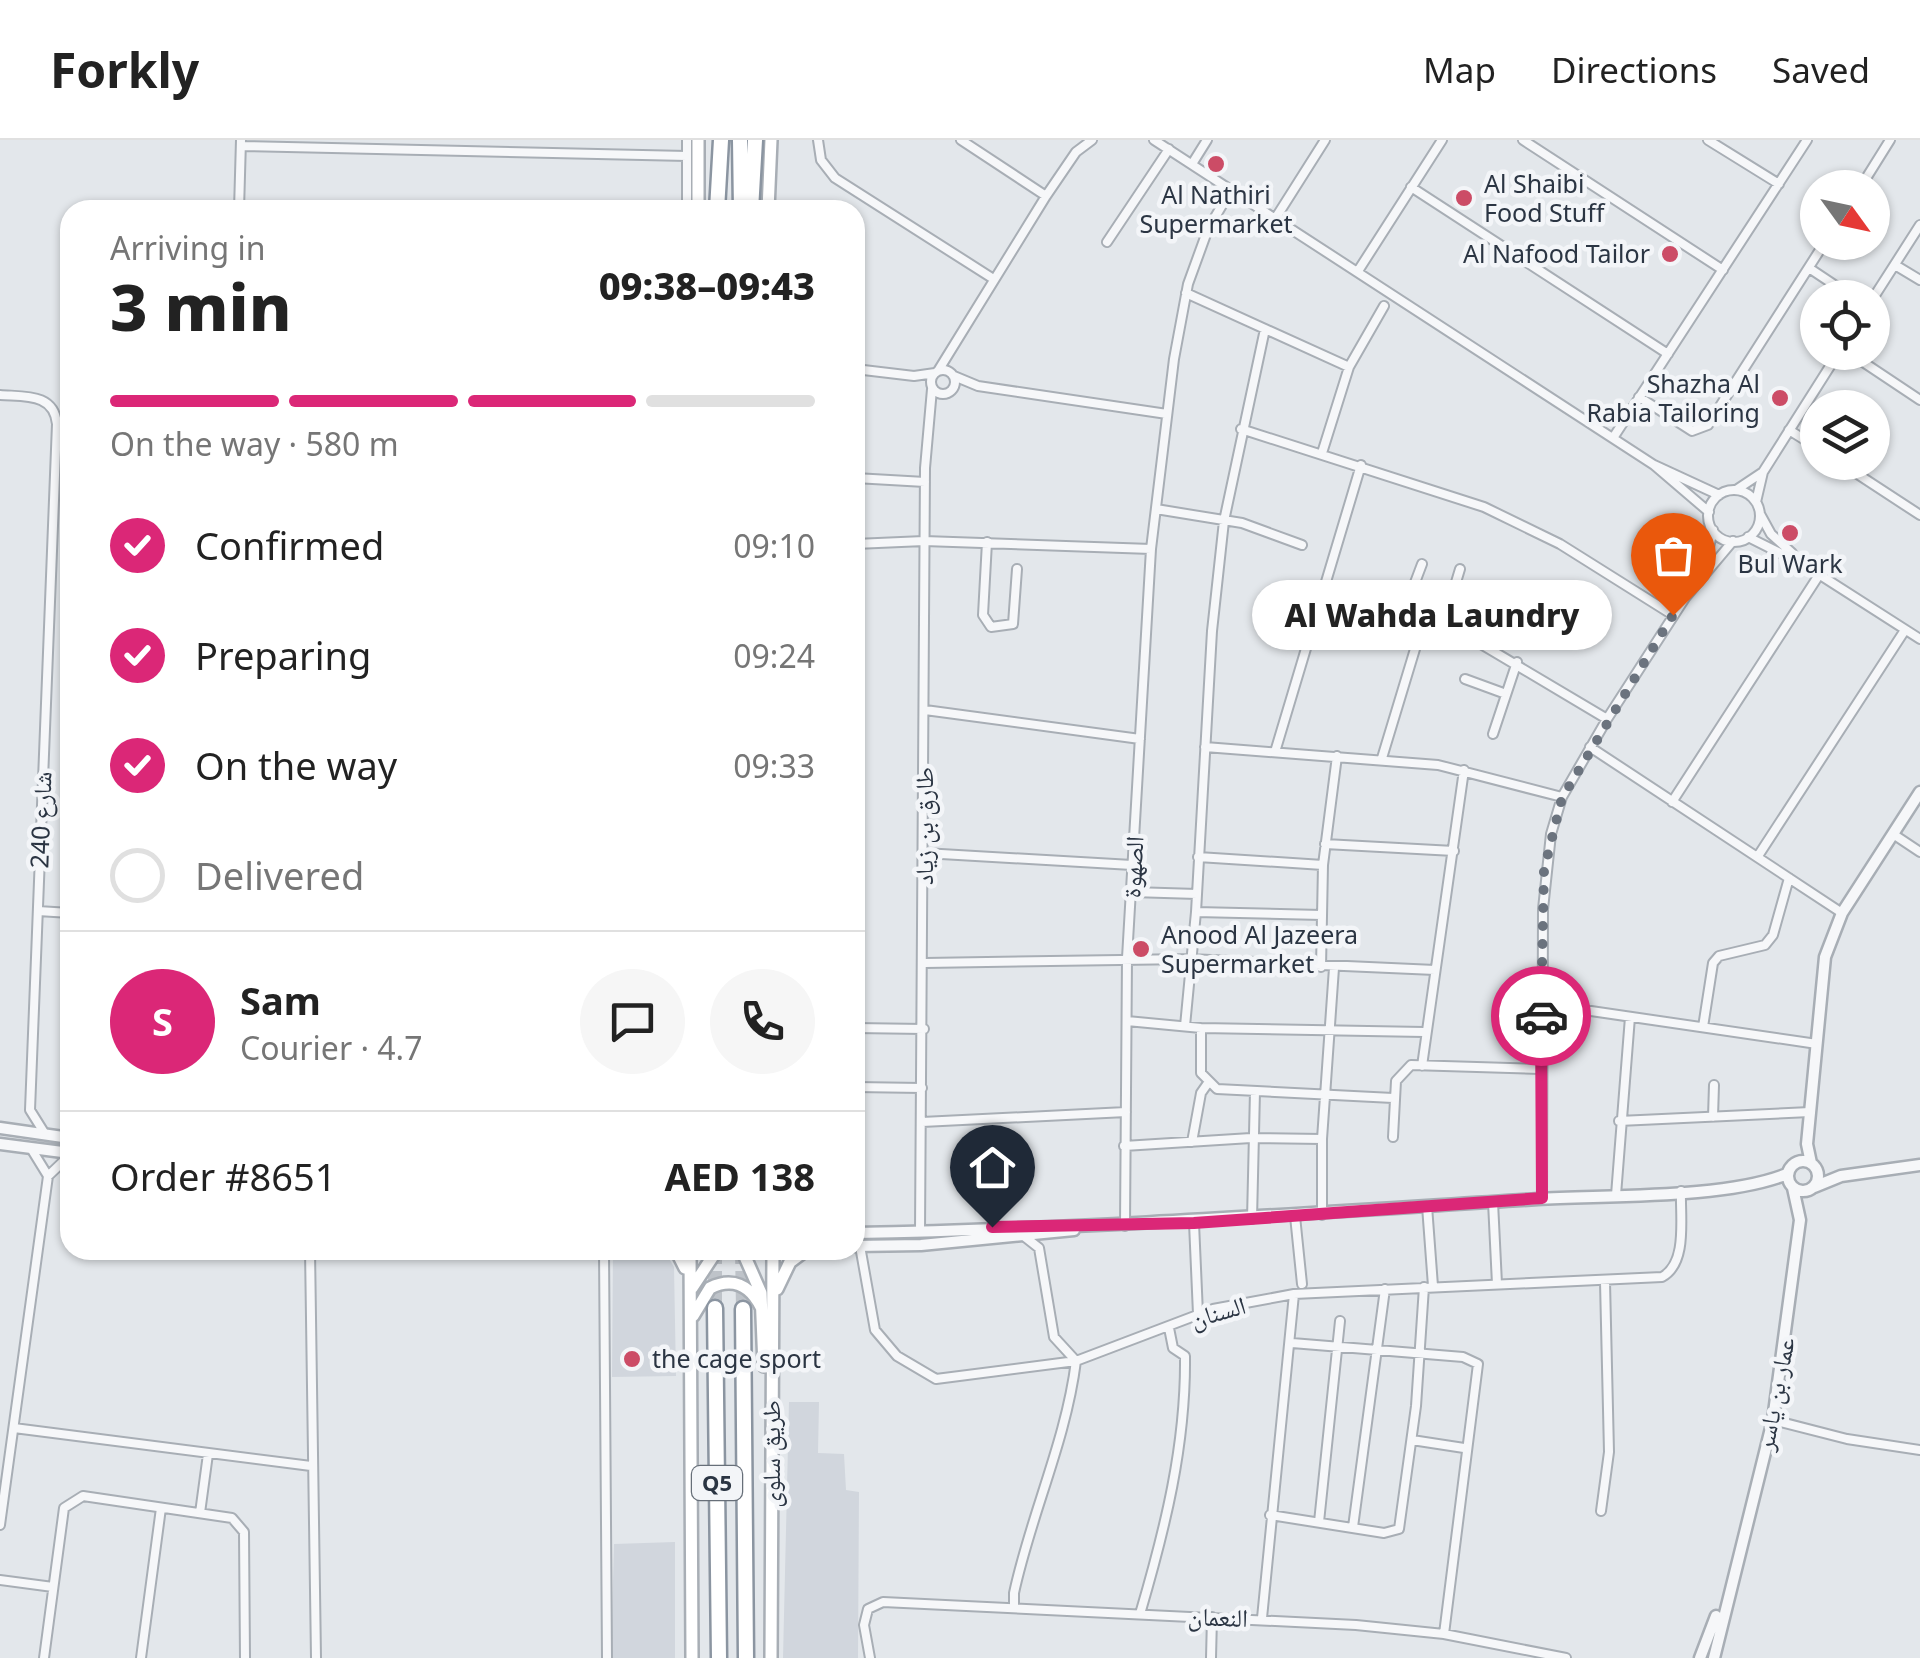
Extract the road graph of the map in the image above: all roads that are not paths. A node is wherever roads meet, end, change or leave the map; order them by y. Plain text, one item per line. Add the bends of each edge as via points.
1 (607, 140) edge
2 (688, 140) edge
3 (698, 140) edge
4 (712, 140) edge
5 (721, 140) edge
6 (740, 140) edge
7 (755, 140) edge
8 (771, 140) edge
9 (818, 140) edge
10 (961, 140) edge
11 (1079, 140) edge
12 (1092, 140) edge
13 (1154, 140) edge
14 (1207, 140) edge
15 (1324, 140) edge
16 (1442, 140) edge
17 (1523, 140) edge
18 (1708, 140) edge
19 (1808, 140) edge
20 (1890, 140) edge
21 (241, 143) edge
22 (1169, 150) junction
23 (1076, 152) junction
24 (607, 154) junction
25 (688, 156) junction
26 (1192, 164) junction
27 (1871, 170) edge
28 (1779, 184) junction
29 (698, 186) junction
30 (1412, 188) junction
31 (1231, 190) junction
32 (1046, 196) junction
33 (239, 200) edge
34 (688, 200) edge
35 (692, 200) edge
36 (698, 200) edge
37 (718, 200) edge
38 (718, 200) edge
39 (741, 200) edge
40 (752, 200) edge
41 (768, 200) edge
42 (1275, 219) junction
43 (1920, 226) edge
44 (1107, 242) dead end
45 (1813, 260) edge
46 (1895, 265) junction
47 (1808, 268) junction
48 (1358, 270) junction
49 (1723, 270) junction
50 (992, 278) junction
51 (1826, 280) edge
52 (1885, 280) edge
53 (1920, 280) edge
54 (1186, 293) junction
55 (1384, 306) dead end
56 (1264, 329) junction
57 (952, 350) junction
58 (1668, 354) junction
59 (1349, 367) junction
60 (865, 370) edge
61 (1828, 370) edge
62 (1875, 370) edge
63 (937, 372) junction
64 (953, 375) junction
65 (914, 376) junction
66 (978, 386) junction
67 (932, 388) junction
68 (948, 393) junction
69 (0, 395) edge
70 (1639, 397) junction
71 (1920, 400) edge
72 (1167, 414) junction
73 (930, 421) junction
74 (1241, 428) junction
75 (1790, 430) junction
76 (1800, 436) edge
77 (1613, 438) junction
78 (1322, 453) junction
79 (1362, 465) junction
80 (1654, 465) junction
81 (1763, 472) junction
82 (865, 479) edge
83 (1867, 480) edge
84 (925, 482) junction
85 (1736, 490) junction
86 (1719, 495) junction
87 (1756, 502) junction
88 (1156, 508) junction
89 (1709, 512) junction
90 (1760, 514) junction
91 (1920, 514) edge
92 (1224, 521) junction
93 (1713, 530) junction
94 (1748, 538) junction
95 (924, 541) junction
96 (987, 542) junction
97 (1733, 542) junction
98 (865, 544) edge
99 (1302, 545) dead end
100 (1150, 549) junction
101 (1422, 564) dead end
102 (1806, 566) junction
103 (1017, 569) dead end
104 (1460, 569) dead end
105 (1820, 575) junction
106 (1328, 584) junction
107 (1685, 598) junction
108 (1405, 609) junction
109 (1673, 615) junction
110 (1424, 616) junction
111 (1444, 622) junction
112 (1905, 630) junction
113 (1920, 639) edge
114 (1516, 662) junction
115 (1465, 679) dead end
116 (1506, 694) junction
117 (924, 710) junction
118 (1607, 719) junction
119 (1493, 734) dead end
120 (1140, 739) junction
121 (1206, 747) junction
122 (1590, 748) junction
123 (1275, 752) junction
124 (1338, 756) junction
125 (1382, 758) junction
126 (1464, 770) junction
127 (1920, 792) edge
128 (1562, 798) junction
129 (1672, 802) junction
130 (1893, 834) junction
131 (1326, 844) junction
132 (1454, 852) junction
133 (1920, 852) edge
134 (924, 853) junction
135 (1758, 856) junction
136 (1198, 857) junction
137 (1324, 865) junction
138 (1132, 866) junction
139 (1789, 878) junction
140 (1132, 892) junction
141 (1197, 894) junction
142 (38, 911) junction
143 (60, 912) edge
144 (1196, 912) junction
145 (1322, 914) junction
146 (1842, 914) junction
147 (1127, 958) junction
148 (1189, 958) junction
149 (925, 963) junction
150 (1321, 967) junction
151 (1334, 968) junction
152 (1436, 970) junction
153 (1591, 1011) dead end
154 (1630, 1017) junction
155 (1127, 1022) junction
156 (1185, 1026) junction
157 (865, 1028) edge
158 (1200, 1028) junction
159 (1703, 1028) junction
160 (924, 1029) junction
161 (1332, 1032) junction
162 (1424, 1032) junction
163 (1817, 1044) junction
164 (1422, 1066) junction
165 (1540, 1069) junction
166 (1208, 1084) junction
167 (1714, 1085) dead end
168 (865, 1087) edge
169 (922, 1088) junction
170 (1255, 1091) junction
171 (1328, 1096) junction
172 (1393, 1098) junction
173 (30, 1110) junction
174 (1126, 1112) junction
175 (1810, 1112) junction
176 (1713, 1117) junction
177 (922, 1122) junction
178 (1619, 1122) junction
179 (6, 1128) edge
180 (45, 1134) junction
181 (60, 1136) edge
182 (1394, 1137) dead end
183 (1251, 1138) junction
184 (1322, 1139) junction
185 (1192, 1142) junction
186 (0, 1144) edge
187 (1807, 1144) junction
188 (1124, 1146) junction
189 (28, 1148) junction
190 (60, 1153) edge
191 (60, 1164) edge
192 (1813, 1165) junction
193 (1920, 1165) edge
194 (1792, 1166) junction
195 (48, 1176) junction
196 (1841, 1176) junction
197 (1770, 1180) junction
198 (1792, 1187) junction
199 (1812, 1188) junction
200 (1681, 1191) junction
201 (1616, 1195) junction
202 (1542, 1198) junction
203 (1494, 1202) junction
204 (1428, 1206) junction
205 (1322, 1214) junction
206 (1295, 1216) junction
207 (1252, 1219) junction
208 (1800, 1220) junction
209 (1194, 1223) junction
210 (1099, 1226) junction
211 (1126, 1226) junction
212 (920, 1232) junction
213 (865, 1233) edge
214 (1056, 1233) junction
215 (1025, 1237) junction
216 (865, 1246) edge
217 (1040, 1248) junction
218 (310, 1260) edge
219 (605, 1260) edge
220 (682, 1260) edge
221 (690, 1260) edge
222 (711, 1260) edge
223 (748, 1260) edge
224 (772, 1260) edge
225 (796, 1260) edge
226 (861, 1260) edge
227 (1605, 1282) junction
228 (1302, 1284) dead end
229 (1497, 1284) junction
230 (1428, 1287) junction
231 (1385, 1290) junction
232 (690, 1292) junction
233 (1294, 1294) junction
234 (768, 1307) junction
235 (715, 1308) tunnel mouth
236 (743, 1309) tunnel mouth
237 (1198, 1314) junction
238 (1340, 1321) dead end
239 (690, 1328) junction
240 (1168, 1328) junction
241 (1292, 1343) junction
242 (1336, 1347) junction
243 (1377, 1349) junction
244 (1420, 1355) junction
245 (1076, 1361) junction
246 (1773, 1420) junction
247 (14, 1428) junction
248 (1412, 1440) junction
249 (1464, 1448) junction
250 (1920, 1450) edge
251 (208, 1454) junction
252 (311, 1466) junction
253 (161, 1508) junction
254 (1600, 1511) dead end
255 (200, 1513) junction
256 (1270, 1514) junction
257 (1319, 1522) junction
258 (0, 1525) edge
259 (1353, 1527) junction
260 (1736, 1564) junction
261 (0, 1580) edge
262 (52, 1587) junction
263 (1014, 1607) junction
264 (1140, 1614) junction
265 (1212, 1617) junction
266 (1262, 1618) junction
267 (1444, 1634) junction
268 (1518, 1653) edge
269 (692, 1657) edge
270 (44, 1658) edge
271 (140, 1658) edge
272 (245, 1658) edge
273 (316, 1658) edge
274 (607, 1658) edge
275 (719, 1658) edge
276 (746, 1658) edge
277 (771, 1658) edge
278 (870, 1658) edge
279 (1210, 1658) edge
280 (1566, 1658) edge
281 (1700, 1658) edge
282 (1714, 1658) edge

1 - 24 street
2 - 25 street
3 - 29 main road
4 - 37 highway
5 - 38 highway
6 - 39 highway
7 - 40 highway
8 - 41 main road
9 - 50 street via 821,160 835,178
10 - 32 street
11 - 23 street
12 - 23 street
13 - 22 street
14 - 26 street
15 - 42 street
16 - 30 street
17 - 49 street
18 - 28 street
19 - 28 street
20 - 27 street
21 - 24 street
21 - 33 street
22 - 26 street
22 - 44 street
23 - 32 street
24 - 25 street
25 - 34 street
26 - 31 street
28 - 49 street
29 - 35 main road
29 - 36 main road
30 - 48 street
30 - 58 street
31 - 42 street
31 - 54 street, الصهوة via 1199,250
32 - 50 street
42 - 48 street
43 - 46 street
45 - 47 street
46 - 52 street
46 - 53 street
47 - 51 street
47 - 70 street via 1702,431
48 - 77 street
49 - 58 street
50 - 57 street
54 - 56 street
54 - 72 street, الصهوة
55 - 59 street
56 - 59 street
56 - 74 street
57 - 63 street
57 - 64 street
58 - 70 street
59 - 78 street
60 - 65 street
61 - 75 street
62 - 71 street
63 - 64 street
63 - 65 street
63 - 67 street, طارق بن زياد
64 - 66 street
64 - 68 street, طارق بن زياد
65 - 67 street
66 - 68 street
66 - 72 street
67 - 68 street
67 - 73 street, طارق بن زياد
68 - 73 street, طارق بن زياد
69 - 142 street, شارع 240 via 46,401 57,424
70 - 77 street
72 - 88 street, الصهوة
73 - 84 street, طارق بن زياد
74 - 78 street
74 - 92 street
75 - 76 street
75 - 81 street
77 - 80 street
78 - 79 street
79 - 106 street
79 - 109 street via 1506,517
80 - 86 street
80 - 89 street
81 - 85 street
81 - 87 street
82 - 84 street
83 - 91 street
84 - 95 street, طارق بن زياد
85 - 86 street
85 - 87 street
86 - 89 street
87 - 90 street
88 - 92 street
88 - 100 street, الصهوة
89 - 93 street
90 - 94 street
90 - 102 street via 1771,534
92 - 99 street
92 - 121 street
93 - 97 street
93 - 107 street
94 - 97 street
94 - 102 street
95 - 96 street
95 - 98 street
95 - 117 street, طارق بن زياد
96 - 100 street
96 - 103 street via 985,624 1013,624
97 - 107 street
100 - 120 street, الصهوة
101 - 108 street
102 - 105 street
104 - 111 street
105 - 112 street
105 - 129 street
106 - 108 street
106 - 123 street
107 - 109 street
108 - 110 street
109 - 118 street
110 - 111 street
110 - 125 street
111 - 114 street
112 - 113 street
112 - 135 street
114 - 116 street
114 - 118 street
115 - 116 street
116 - 119 street
117 - 120 street
117 - 134 street, طارق بن زياد
118 - 122 street
120 - 138 street, الصهوة
121 - 123 street
121 - 136 street
122 - 128 street
122 - 129 street
123 - 124 street
124 - 125 street
124 - 131 street
125 - 126 street
126 - 128 street
126 - 132 street
127 - 130 street
128 - 165 street via 1544,870
129 - 135 street
130 - 133 street
130 - 146 street
131 - 132 street
131 - 137 street
132 - 152 street
134 - 138 street
134 - 149 street, طارق بن زياد
135 - 139 street
136 - 137 street
136 - 141 street
137 - 145 street
138 - 140 street, الصهوة
139 - 146 street
139 - 159 street via 1765,945 1727,951 1713,963
140 - 141 street
140 - 147 street, الصهوة
141 - 144 street
142 - 143 street
142 - 173 street, شارع 240
144 - 145 street
144 - 148 street
145 - 150 street
146 - 163 street via 1825,958
147 - 148 street
147 - 149 street
147 - 155 street, الصهوة
148 - 150 street
148 - 156 street
149 - 160 street, طارق بن زياد
150 - 151 street
151 - 152 street
151 - 161 street
152 - 162 street
153 - 154 street
154 - 159 street
154 - 178 street
155 - 156 street
155 - 174 street, الصهوة
156 - 158 street
157 - 160 street
158 - 161 street
158 - 166 street via 1200,1067
159 - 163 street
160 - 169 street, طارق بن زياد
161 - 162 street
161 - 171 street
162 - 164 street
163 - 175 street
164 - 165 street
164 - 172 street via 1402,1070
165 - 202 street
166 - 170 street
166 - 185 street via 1200,1093
167 - 176 street
168 - 169 street
169 - 177 street, طارق بن زياد
170 - 171 street
170 - 183 street
171 - 172 street
171 - 184 street
172 - 182 street
173 - 179 street
173 - 180 street
174 - 177 street
174 - 188 street, الصهوة
175 - 176 street
175 - 187 street
176 - 178 street
177 - 212 street, طارق بن زياد
178 - 201 street
179 - 180 street
180 - 181 street
183 - 184 street
183 - 185 street
183 - 207 street
184 - 205 street
185 - 188 street
186 - 189 street
187 - 192 street, عمار بن ياسر
187 - 194 street
188 - 211 street, الصهوة
189 - 190 street
189 - 195 street
191 - 195 street
192 - 194 street
192 - 196 street
192 - 199 street, عمار بن ياسر via 1818,1179
193 - 196 street
194 - 197 street
194 - 198 street, عمار بن ياسر
195 - 247 street
196 - 199 street
197 - 198 street
197 - 200 street
198 - 199 street
198 - 208 street, عمار بن ياسر
199 - 208 street, عمار بن ياسر
200 - 201 street
200 - 227 street, السنان via 1679,1254 1670,1272
201 - 202 street
202 - 203 street
203 - 204 street
203 - 229 street
204 - 205 street
204 - 230 street
205 - 206 street
206 - 207 street
206 - 228 street
207 - 209 street
208 - 246 street, عمار بن ياسر
209 - 211 street
209 - 237 street
210 - 211 street
210 - 212 street
210 - 214 street
212 - 213 street
214 - 215 street
214 - 217 street
215 - 216 street
215 - 217 street
217 - 245 street via 1054,1337
218 - 252 street
219 - 274 street
220 - 232 main road
221 - 232 main road
222 - 232 main road
223 - 234 main road
224 - 234 main road
225 - 234 main road via 782,1273
226 - 245 street, السنان via 875,1330 897,1356 936,1379
227 - 229 street, السنان
227 - 254 street via 1608,1452
229 - 230 street, السنان
230 - 231 street, السنان
230 - 244 street
231 - 233 street, السنان
231 - 243 street
232 - 239 main road
233 - 237 street, السنان
233 - 241 street
234 - 239 main road via 740,1284 717,1284 698,1302
234 - 277 main road, طريق سلوى
235 - 275 highway, Q5
236 - 276 highway, طريق سلوى / Q5
237 - 240 street, السنان
238 - 242 street
239 - 269 main road
240 - 245 street, السنان
240 - 264 street via 1172,1348 1185,1356 1183,1416 1167,1521
241 - 242 street
241 - 256 street
242 - 243 street
242 - 257 street
243 - 244 street
243 - 259 street
244 - 248 street
244 - 249 street via 1478,1364
245 - 263 street
246 - 250 street
246 - 260 street, عمار بن ياسر
247 - 251 street
247 - 258 street
248 - 249 street
248 - 259 street via 1399,1529 1384,1534
249 - 267 street
251 - 252 street
251 - 255 street
252 - 273 street
253 - 255 street
253 - 262 street via 72,1499 64,1508
253 - 271 street
255 - 272 street via 232,1518 244,1532
256 - 257 street
256 - 266 street
257 - 259 street
260 - 281 street, عمار بن ياسر
260 - 282 street, عمار بن ياسر
261 - 262 street
262 - 270 street
263 - 264 street, النعمان
263 - 278 street, النعمان via 882,1602 868,1609 864,1625
264 - 265 street, النعمان
265 - 266 street, النعمان
265 - 279 street
266 - 267 street, النعمان
267 - 268 street, النعمان
268 - 280 street, النعمان

